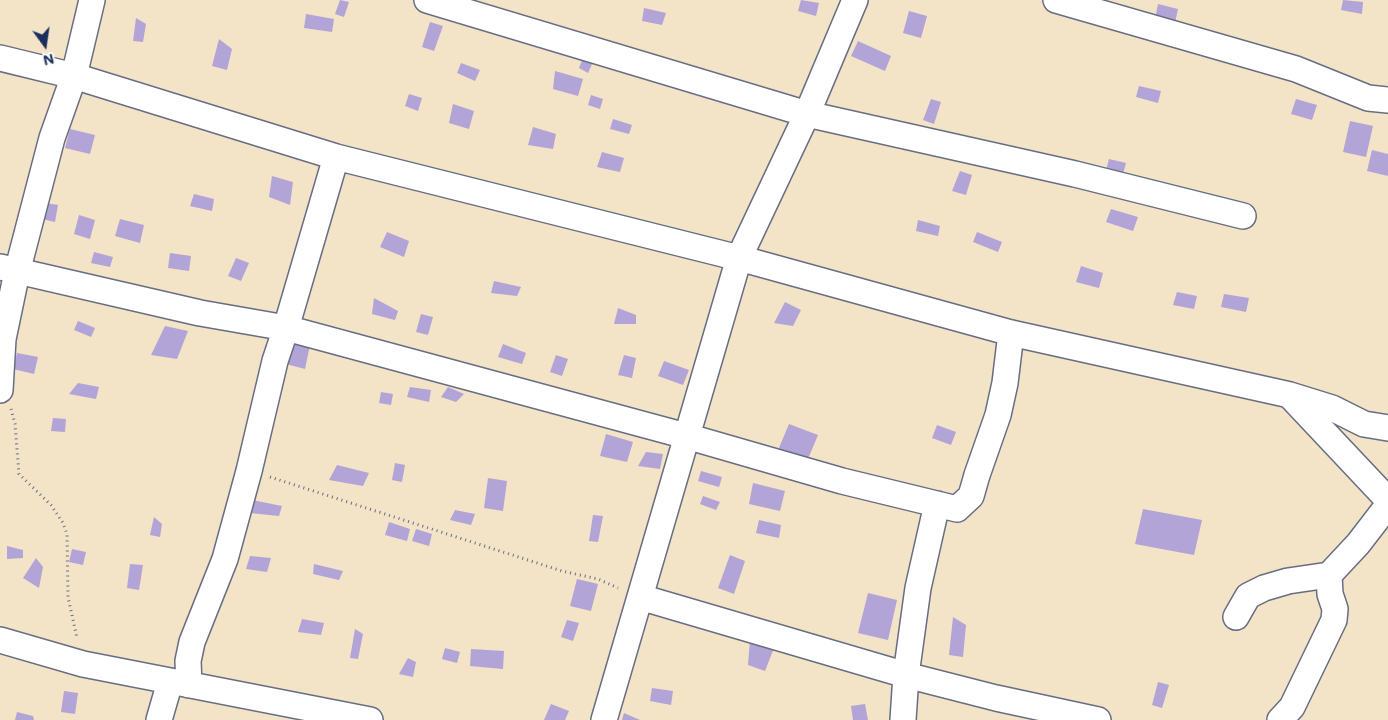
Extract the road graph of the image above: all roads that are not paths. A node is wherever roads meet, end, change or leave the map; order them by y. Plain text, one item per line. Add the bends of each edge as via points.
1 (92, 0) edge
2 (427, 0) edge
3 (855, 0) edge
4 (1056, 0) edge
5 (0, 58) edge
6 (74, 76) junction
7 (1388, 100) edge
8 (807, 114) junction
9 (336, 157) junction
10 (1242, 216) dead end
11 (739, 258) junction
12 (9, 270) edge
13 (940, 314) junction
14 (286, 328) junction
15 (1011, 333) junction
16 (1005, 383) junction
17 (1, 385) edge
18 (1290, 395) junction
19 (1388, 428) edge
20 (686, 436) junction
21 (1388, 500) edge
22 (937, 504) junction
23 (1388, 505) edge
24 (1329, 574) junction
25 (640, 597) junction
26 (1236, 617) dead end
27 (0, 640) edge
28 (906, 675) junction
29 (179, 684) junction
30 (159, 720) edge
31 (370, 720) edge
32 (604, 720) edge
33 (903, 720) edge
34 (1098, 720) edge
35 (1280, 720) edge

1 - 6 street
2 - 8 street
3 - 8 street
4 - 7 street via 1296,69 1368,98
5 - 6 street
6 - 9 street
6 - 12 street
8 - 10 street via 1075,174
8 - 11 street
9 - 11 street
9 - 14 street
11 - 13 street
11 - 20 street
12 - 14 street via 200,313
12 - 17 street
13 - 15 street
13 - 16 street via 990,347
14 - 20 street
14 - 29 street via 274,362 250,471 225,559
15 - 16 street
15 - 18 street
16 - 22 street via 998,415 971,496 957,509
18 - 19 street via 1332,408 1364,424
18 - 21 street
20 - 22 street via 842,481
20 - 25 street
22 - 28 street via 920,571
23 - 24 street via 1358,544
24 - 26 street via 1264,588 1248,596
24 - 35 street via 1334,620 1292,707
25 - 28 street
25 - 32 street
27 - 29 street via 83,664
28 - 33 street
28 - 34 street
29 - 30 street
29 - 31 street

